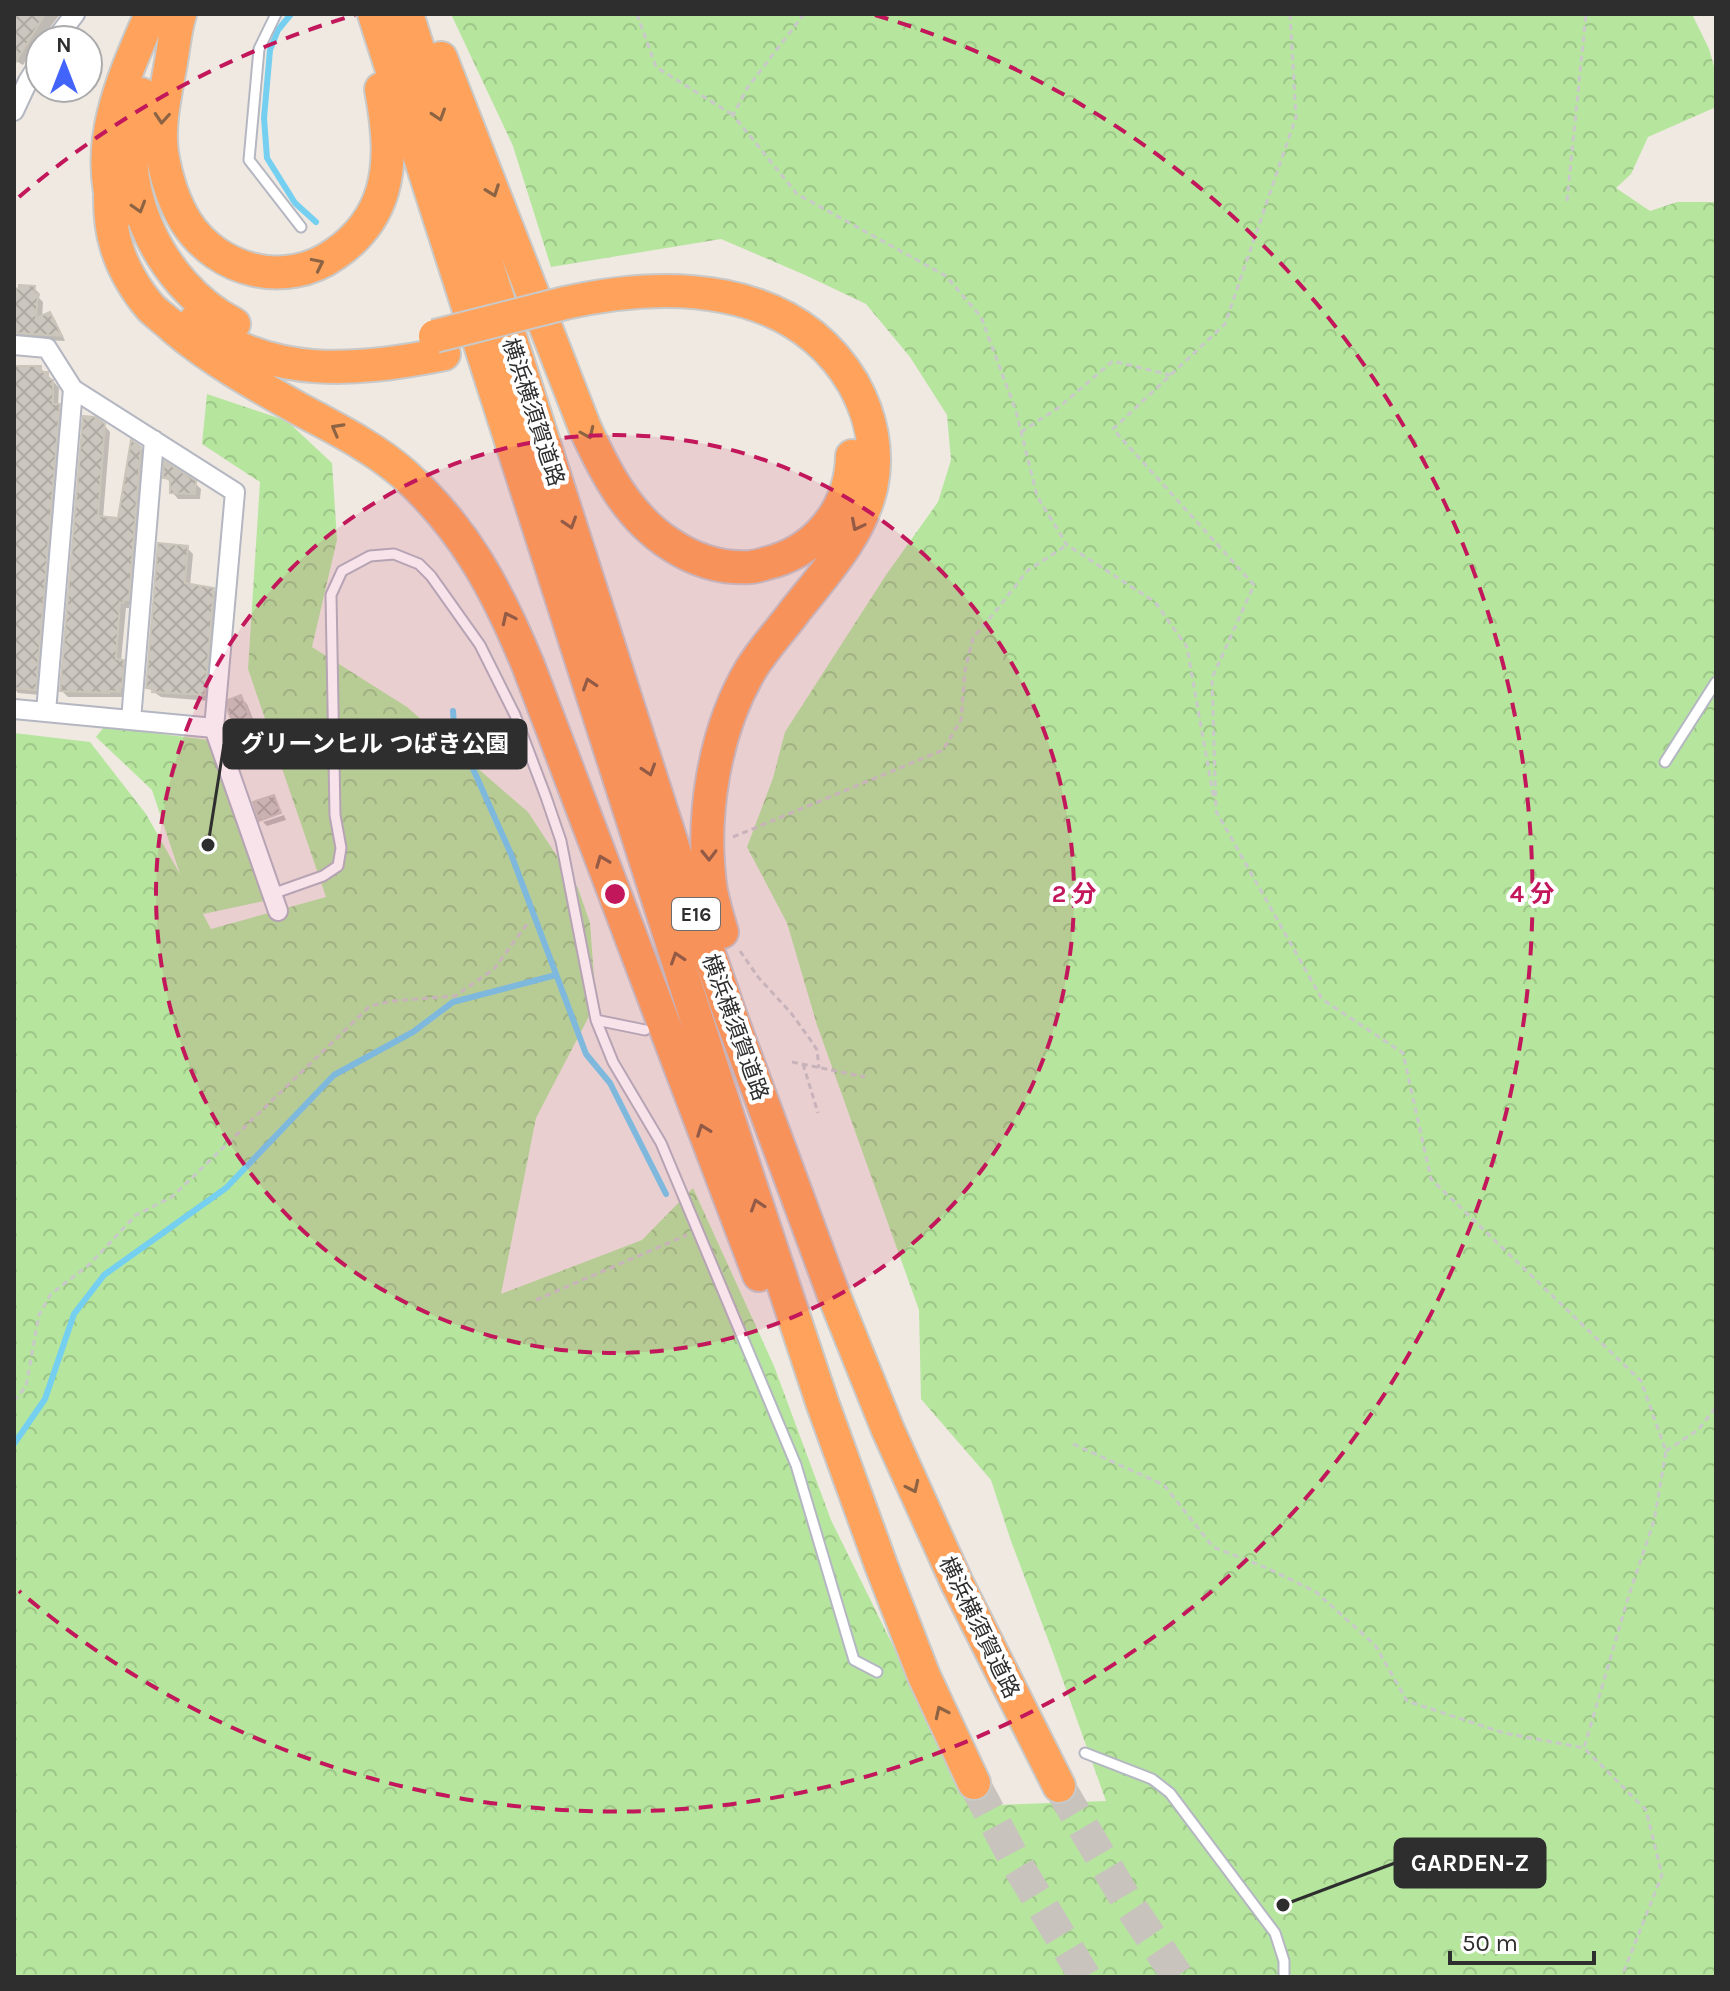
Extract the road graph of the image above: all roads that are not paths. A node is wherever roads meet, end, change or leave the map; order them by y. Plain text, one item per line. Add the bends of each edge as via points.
1 (276, 14) edge
2 (363, 14) edge
3 (374, 14) edge
4 (407, 14) edge
5 (424, 14) edge
6 (169, 19) edge
7 (24, 90) edge
8 (14, 111) edge
9 (110, 197) junction
10 (301, 227) dead end
11 (568, 313) junction
12 (14, 345) edge
13 (439, 345) junction
14 (73, 389) junction
15 (154, 440) junction
16 (1716, 682) edge
17 (14, 709) edge
18 (46, 712) junction
19 (131, 720) junction
20 (214, 728) junction
21 (1665, 762) dead end
22 (275, 902) joint
23 (596, 1020) junction
24 (645, 1030) dead end
25 (888, 1430) junction
26 (881, 1565) junction
27 (877, 1672) dead end
28 (1085, 1753) dead end
29 (974, 1783) tunnel mouth
30 (1059, 1786) tunnel mouth
31 (1284, 1977) edge

1 - 10 lane via 259,49 249,160
6 -> 2 highway via 162,150 176,202 187,224 213,250 248,269 284,273 322,264 351,243 382,192 387,122
26 -> 3 highway, 横浜横須賀道路 / E16 via 766,1234
4 -> 25 highway, 横浜横須賀道路 / E16 via 683,878
5 -> 11 highway via 569,389 623,498 669,543 703,561 728,566 755,567 782,558 804,547 828,524 848,489 852,439 836,393 805,355 753,326 706,313
6 - 9 highway via 123,79 108,149
6 -> 13 highway via 138,102 132,157 144,221 176,275 213,311 279,341 330,347
7 - 8 street
9 - 13 highway via 129,245 154,285 188,317 231,344 280,362 320,367 387,365
26 -> 9 highway via 735,1214 528,665 484,571 440,510 392,465 214,360 151,307 116,246
11 - 13 highway, bridge
11 -> 25 highway via 599,295 639,291 693,291 749,302 801,327 827,348 861,396 870,423 874,470 865,509 738,694 714,773 709,832 711,892 727,952
12 - 14 street via 47,348
14 - 15 street
14 - 18 street
15 - 19 street
15 - 20 street via 235,492
16 - 21 lane
17 - 18 street
18 - 19 street
19 - 20 street
20 - 22 street
22 - 23 lane via 338,866 331,595 342,571 370,556 394,554 419,564 431,576 480,645 515,715 561,841
23 - 24 lane
23 - 27 lane via 613,1062 661,1143 796,1465 854,1660
25 -> 30 highway, 横浜横須賀道路 / E16 via 957,1583
29 -> 26 highway, 横浜横須賀道路 / E16 via 924,1676
28 - 31 lane via 1152,1779 1170,1793 1275,1933

